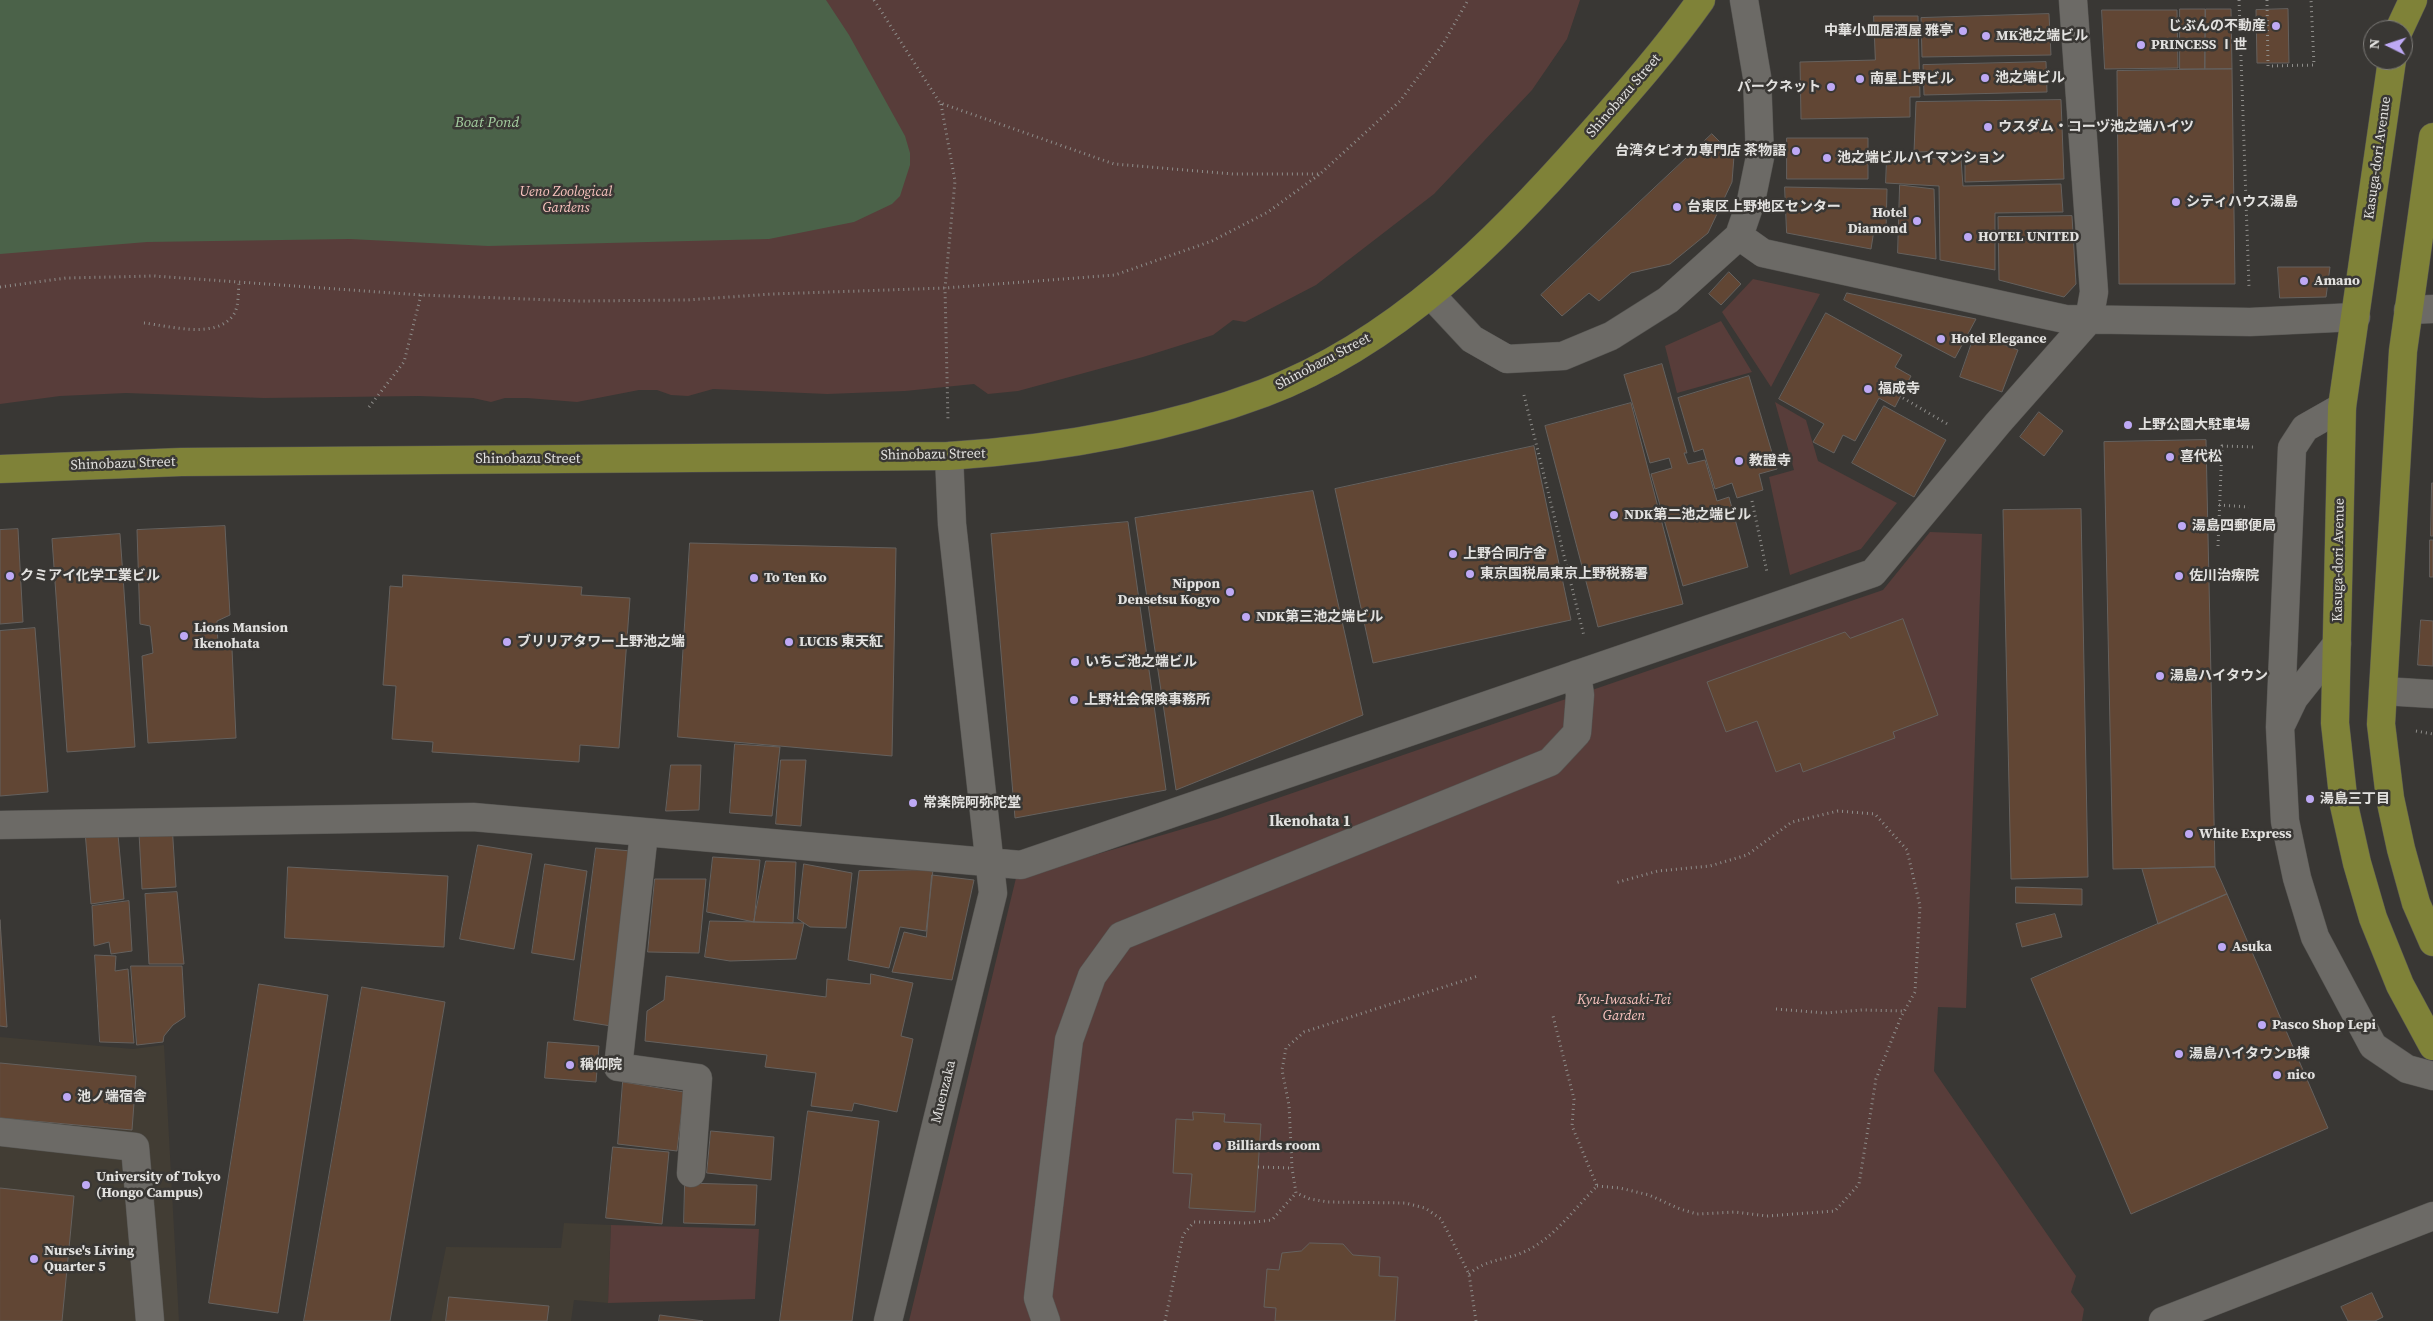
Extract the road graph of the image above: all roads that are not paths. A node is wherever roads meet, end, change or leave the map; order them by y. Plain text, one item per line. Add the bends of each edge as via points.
1 (1701, 0) edge
2 (1744, 0) edge
3 (2073, 0) edge
4 (2412, 0) edge
5 (2404, 20) edge
6 (2391, 70) edge
7 (2433, 137) edge
8 (1739, 236) junction
9 (1431, 295) junction
10 (2420, 309) edge
11 (2356, 317) junction
12 (2089, 320) junction
13 (2342, 407) junction
14 (949, 456) junction
15 (0, 469) edge
16 (2337, 644) junction
17 (1576, 674) junction
18 (2383, 691) junction
19 (2433, 694) edge
20 (2280, 727) junction
21 (0, 826) edge
22 (644, 833) junction
23 (989, 862) junction
24 (2433, 942) edge
25 (2433, 1044) edge
26 (2433, 1076) edge
27 (0, 1132) edge
28 (691, 1173) dead end
29 (2433, 1216) edge
30 (150, 1321) edge
31 (888, 1321) edge
32 (1046, 1321) edge
33 (2163, 1321) edge

1 - 9 main road, Shinobazu Street via 1668,46 1557,173
2 - 8 street via 1757,77 1760,157 1751,201
3 - 12 street via 2094,292
4 - 5 main road
6 - 11 main road, Kasuga-dori Avenue
7 - 10 main road via 2422,228
8 - 9 street via 1668,300 1611,336 1563,356 1508,359 1472,339
8 - 12 street via 1763,253 2065,319
9 - 14 main road, Shinobazu Street via 1379,333 1328,363 1265,393 1186,418 1101,438 1010,452
10 - 18 main road via 2398,413
11 - 12 street via 2250,322
11 - 13 main road, Kasuga-dori Avenue
12 - 17 street via 1873,573
13 - 16 main road, Kasuga-dori Avenue
13 - 20 street via 2305,428 2292,448
14 - 15 main road, Shinobazu Street via 181,462
14 - 23 street, Muenzaka via 952,524
16 - 20 street via 2294,698
16 - 25 main road, Kasuga-dori Avenue via 2336,723 2344,805 2356,862 2372,918 2400,984
17 - 23 street via 1021,865
17 - 32 street via 1580,695 1577,733 1550,762 1120,936 1092,976 1070,1040 1038,1298
18 - 19 street
18 - 24 main road via 2381,724 2390,798 2416,903
20 - 26 street via 2286,821 2296,878 2315,937 2373,1046 2407,1069
21 - 22 street via 473,817
22 - 23 street
22 - 28 street via 618,1067 698,1078
23 - 31 street, Muenzaka via 993,894
27 - 30 street via 134,1147
29 - 33 street

